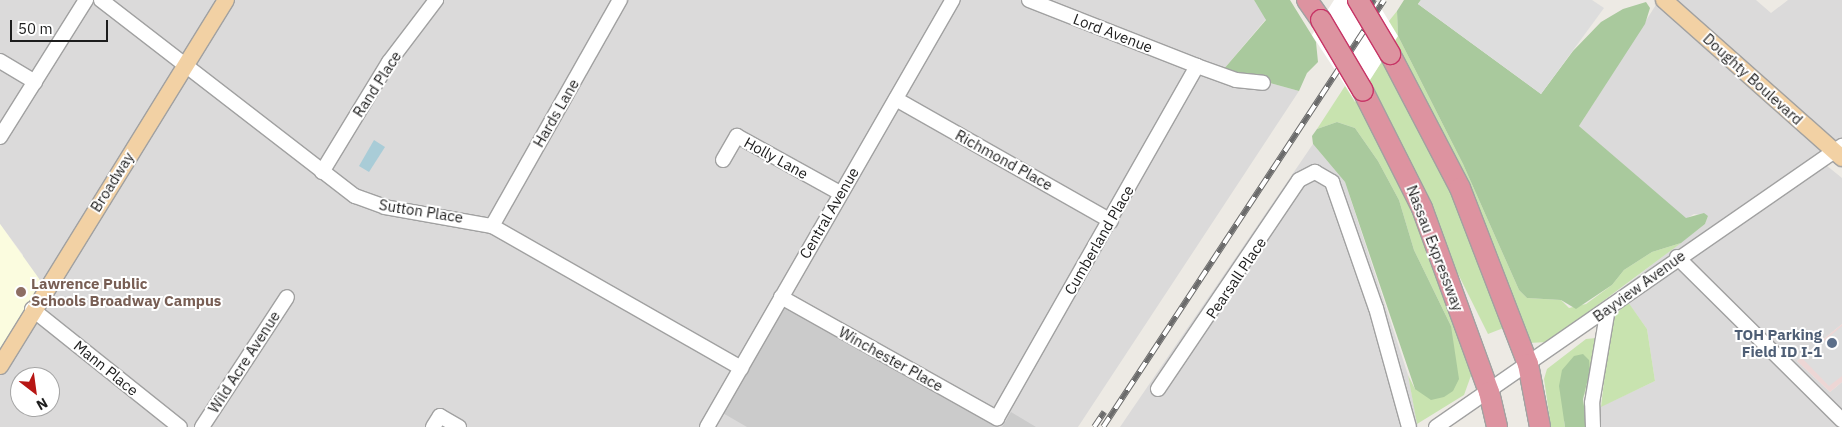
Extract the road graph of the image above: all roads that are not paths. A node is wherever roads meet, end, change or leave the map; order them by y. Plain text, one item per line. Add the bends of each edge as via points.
1 (86, 0) edge
2 (101, 0) edge
3 (226, 0) edge
4 (436, 0) edge
5 (620, 0) edge
6 (953, 0) edge
7 (1029, 0) edge
8 (1307, 0) edge
9 (1358, 0) edge
10 (1664, 0) edge
11 (0, 60) edge
12 (186, 65) junction
13 (1197, 66) junction
14 (35, 82) junction
15 (1263, 83) dead end
16 (896, 99) junction
17 (0, 137) edge
18 (1839, 152) edge
19 (722, 160) dead end
20 (322, 172) junction
21 (840, 193) junction
22 (1111, 221) junction
23 (492, 226) junction
24 (1677, 257) junction
25 (287, 297) dead end
26 (781, 297) junction
27 (1608, 308) junction
28 (32, 309) junction
29 (1528, 364) junction
30 (0, 366) edge
31 (741, 368) junction
32 (1158, 389) dead end
33 (1489, 392) junction
34 (1000, 413) joint
35 (1842, 420) edge
36 (180, 427) edge
37 (202, 427) edge
38 (433, 427) edge
39 (459, 427) edge
40 (707, 427) edge
41 (1409, 427) edge
42 (1436, 427) edge
43 (1497, 427) edge
44 (1540, 427) edge
45 (1594, 427) edge

1 - 14 street
2 - 12 street, Sutton Place
3 - 12 main road, Broadway
4 - 20 street, Rand Place via 389,62
5 - 23 street, Hards Lane
6 - 16 street, Central Avenue
7 - 13 street, Lord Avenue
8 - 33 highway, Nassau Expressway, bridge via 1363,91 1422,208
9 - 29 highway, bridge via 1460,188
10 - 18 main road, Doughty Boulevard
11 - 14 street
12 - 20 street, Sutton Place
12 - 28 main road, Broadway
13 - 15 street, Lord Avenue via 1236,80
13 - 22 street, Cumberland Place
14 - 17 street
16 - 21 street, Central Avenue
16 - 22 street, Richmond Place
18 - 24 street, Bayview Avenue
19 - 21 street, Holly Lane via 737,136
20 - 23 street, Sutton Place via 369,202
21 - 26 street, Central Avenue
22 - 34 street, Cumberland Place
23 - 31 street, Sutton Place
24 - 27 street, Bayview Avenue
24 - 35 street
25 - 37 street, Wild Acre Avenue
26 - 31 street, Central Avenue
26 - 34 street, Winchester Place via 997,418
27 - 29 street, Bayview Avenue
27 - 45 street via 1592,403
28 - 30 main road, Broadway
28 - 36 street, Mann Place
29 - 33 street, Bayview Avenue
29 - 44 highway
31 - 40 street, Central Avenue
32 - 41 street, Pearsall Place via 1300,180 1315,172 1332,182 1379,316
33 - 42 street, Bayview Avenue
33 - 43 highway, Nassau Expressway
38 - 39 street via 440,416

